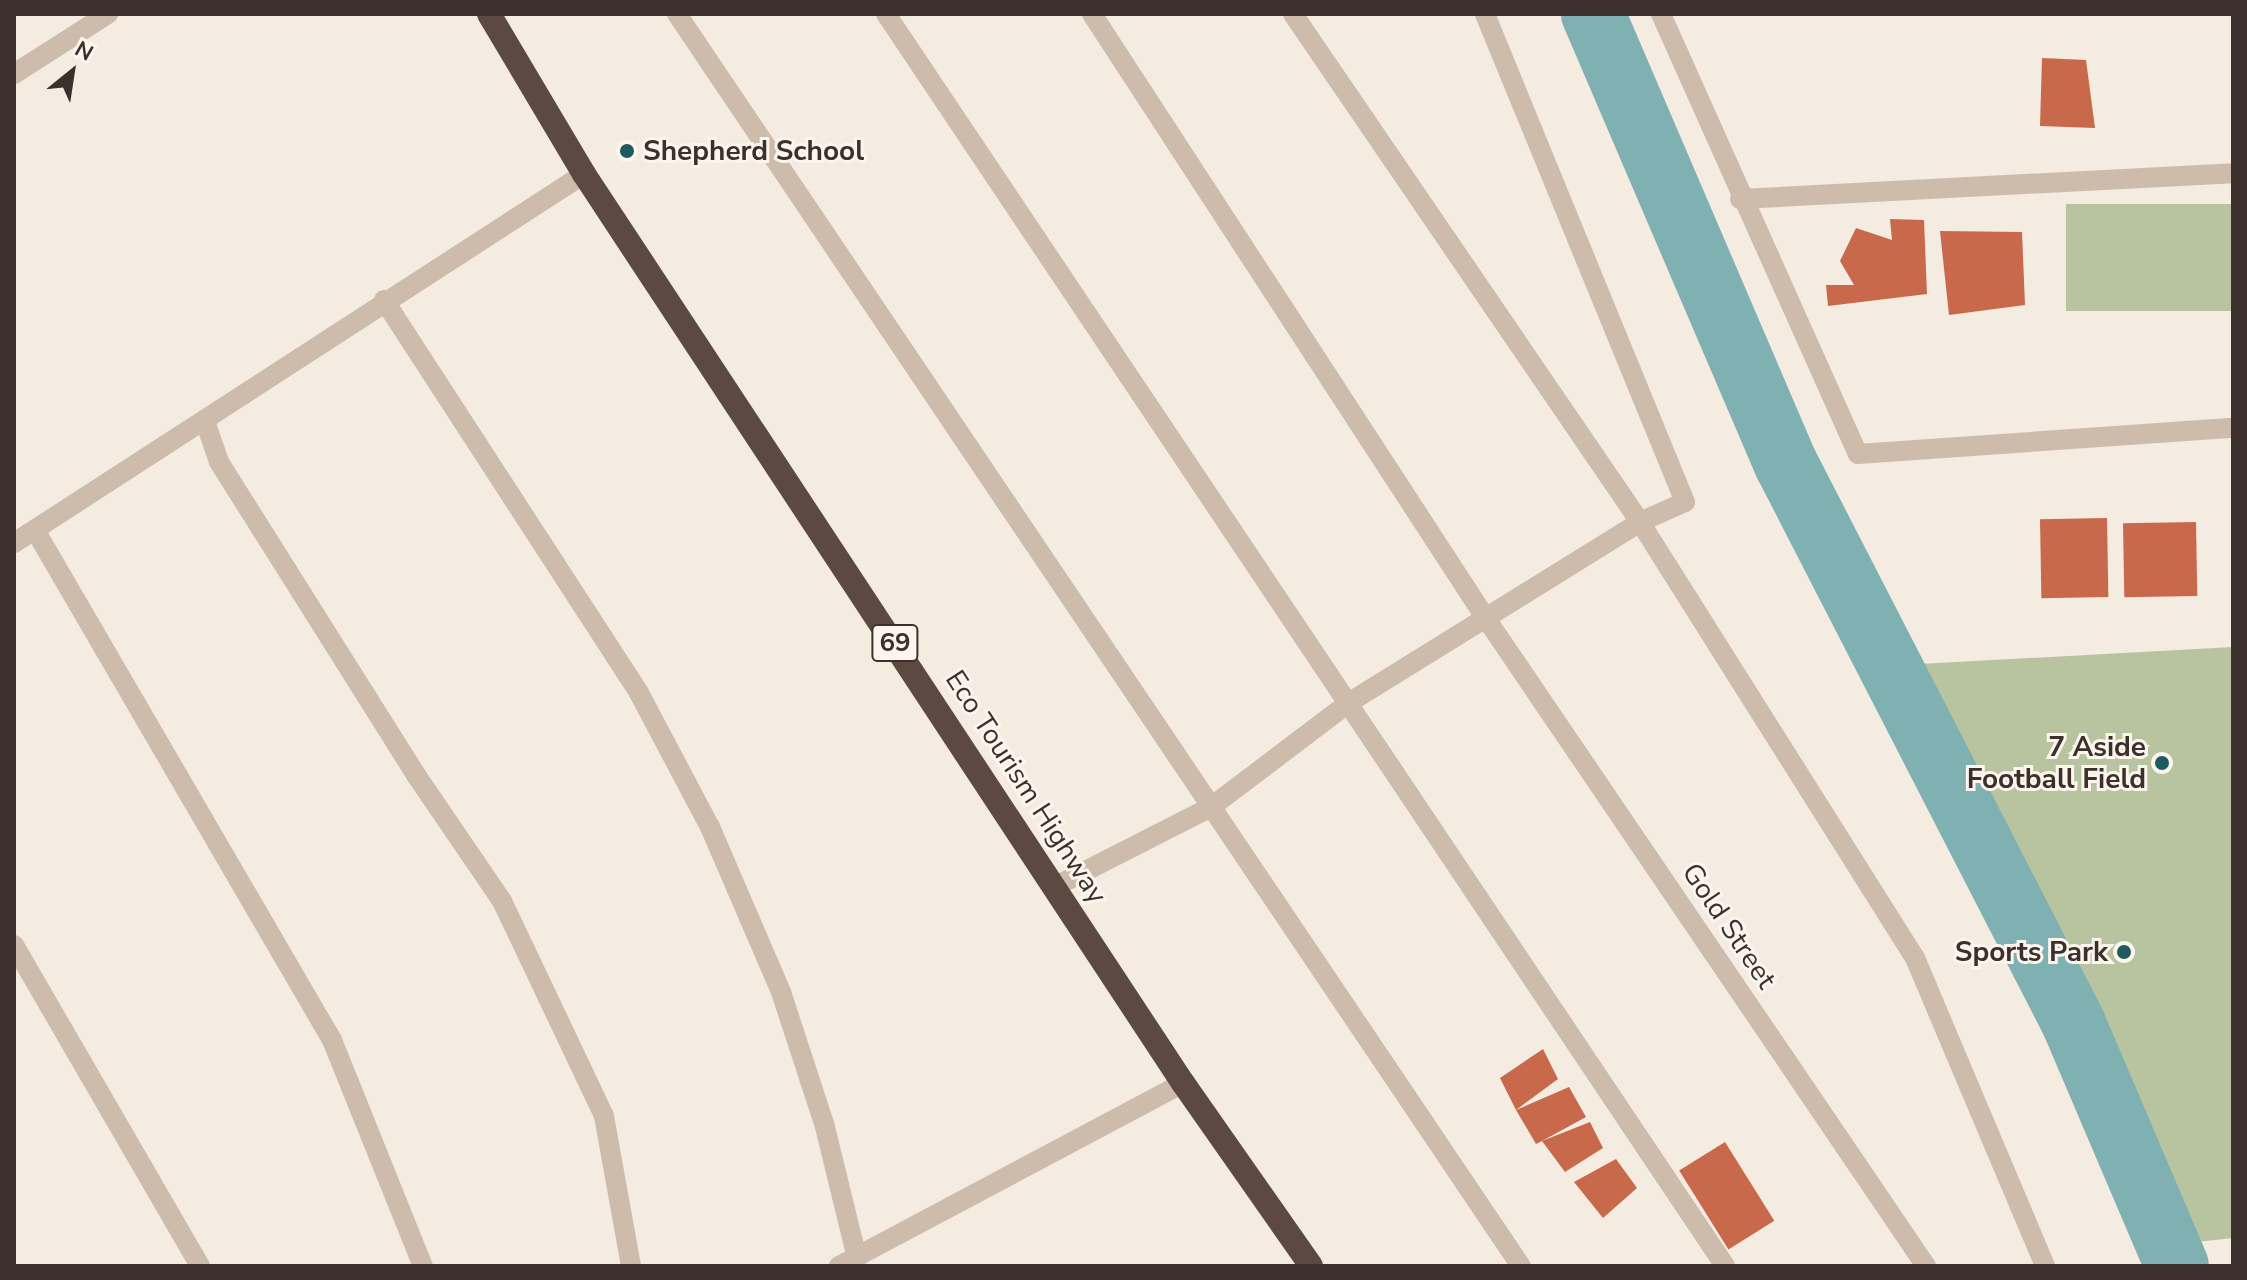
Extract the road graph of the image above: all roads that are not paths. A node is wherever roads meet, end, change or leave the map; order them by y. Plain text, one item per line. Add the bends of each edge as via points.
1 (108, 14) edge
2 (489, 14) edge
3 (677, 14) edge
4 (886, 14) edge
5 (1092, 14) edge
6 (1293, 14) edge
7 (1485, 14) edge
8 (1661, 14) edge
9 (14, 74) edge
10 (2233, 173) edge
11 (584, 174) junction
12 (1740, 199) junction
13 (384, 300) junction
14 (205, 421) junction
15 (2233, 428) edge
16 (1640, 522) junction
17 (35, 530) junction
18 (14, 543) edge
19 (1485, 617) junction
20 (1350, 702) junction
21 (1211, 807) junction
22 (1056, 886) junction
23 (14, 945) edge
24 (1183, 1083) junction
25 (848, 1262) edge
26 (200, 1266) edge
27 (423, 1266) edge
28 (631, 1266) edge
29 (1311, 1266) edge
30 (1521, 1266) edge
31 (1725, 1266) edge
32 (1926, 1266) edge
33 (2045, 1266) edge

1 - 9 street
2 - 11 highway, Eco Tourism Highway / 69
3 - 21 street
4 - 20 street
5 - 19 street, Gold Street
6 - 16 street
7 - 16 street via 1685,502
8 - 12 street
10 - 12 street
11 - 13 street
11 - 22 highway, Eco Tourism Highway / 69
12 - 15 street via 1858,454
13 - 14 street
13 - 25 street via 639,693 710,827 781,992 825,1127
14 - 17 street
14 - 28 street via 219,462 416,775 502,901 604,1116
16 - 19 street
16 - 33 street via 1915,958
17 - 18 street
17 - 27 street via 332,1040
19 - 20 street
19 - 32 street, Gold Street
20 - 21 street
20 - 31 street
21 - 22 street
21 - 30 street
22 - 24 highway, Eco Tourism Highway / 69
23 - 26 street
24 - 25 street
24 - 29 highway, Eco Tourism Highway / 69

